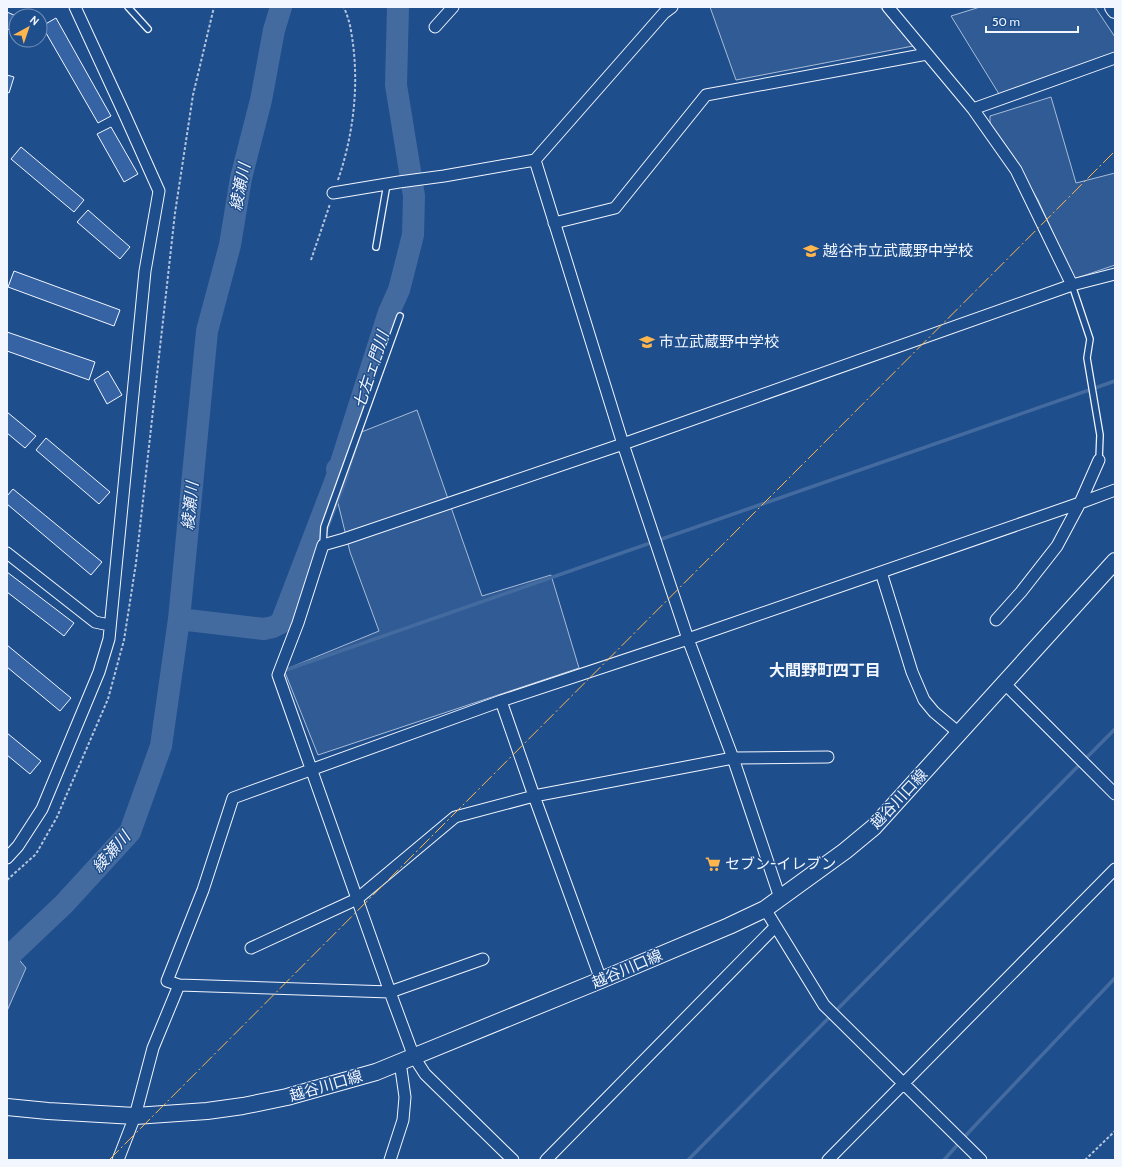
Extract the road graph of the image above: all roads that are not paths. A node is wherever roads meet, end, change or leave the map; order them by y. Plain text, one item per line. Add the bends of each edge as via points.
1 (74, 7) edge
2 (128, 7) edge
3 (453, 7) edge
4 (672, 7) edge
5 (888, 7) edge
6 (1112, 7) edge
7 (1115, 10) edge
8 (435, 27) dead end
9 (148, 29) dead end
10 (927, 54) junction
11 (1115, 58) edge
12 (973, 109) junction
13 (534, 160) junction
14 (387, 184) junction
15 (333, 193) road end
16 (554, 223) junction
17 (376, 247) dead end
18 (1115, 274) edge
19 (1072, 285) junction
20 (400, 316) dead end
21 (623, 444) junction
22 (1099, 460) joint
23 (1115, 490) edge
24 (1080, 504) junction
25 (323, 545) junction
26 (7, 553) edge
27 (1115, 560) edge
28 (880, 572) junction
29 (996, 620) dead end
30 (109, 626) junction
31 (688, 639) junction
32 (1005, 684) junction
33 (501, 701) junction
34 (959, 732) junction
35 (828, 757) dead end
36 (733, 758) junction
37 (312, 768) junction
38 (1115, 794) edge
39 (534, 796) junction
40 (7, 858) edge
41 (1115, 869) edge
42 (780, 898) junction
43 (357, 899) junction
44 (765, 909) junction
45 (775, 927) junction
46 (251, 948) dead end
47 (483, 958) dead end
48 (601, 980) junction
49 (180, 985) junction
50 (390, 992) junction
51 (407, 1060) junction
52 (904, 1083) junction
53 (7, 1107) edge
54 (135, 1116) junction
55 (118, 1160) edge
56 (390, 1160) edge
57 (513, 1160) edge
58 (546, 1160) edge
59 (828, 1160) edge
60 (980, 1160) edge

1 - 30 street via 159,191 145,271
2 - 9 lane
3 - 8 street
4 - 13 street
5 - 10 street
6 - 7 main road
10 - 12 street
10 - 16 street via 706,95 615,208
11 - 12 street
12 - 19 street via 1016,170
13 - 14 street
13 - 16 street
14 - 15 street
14 - 17 lane
16 - 21 street
18 - 19 street
19 - 21 street
19 - 22 lane via 1090,339 1086,358 1100,435
20 - 25 lane via 324,527
21 - 25 street
21 - 31 street
22 - 24 street
23 - 24 street
24 - 28 street
24 - 29 street via 1057,546
25 - 37 street via 278,675
26 - 30 street via 95,622
27 - 32 main road, 越谷川口線
28 - 31 street
28 - 34 street via 912,672 924,700 934,712
30 - 40 street via 109,639 99,672 42,810
31 - 33 street
31 - 36 street
32 - 34 main road, 越谷川口線
32 - 38 street
33 - 37 street
33 - 39 street
34 - 42 main road, 越谷川口線 via 874,827
35 - 36 street
36 - 39 street
36 - 42 street
37 - 43 street
37 - 49 street via 233,798 203,890 167,981
39 - 43 street via 455,817
39 - 48 street
41 - 52 street
42 - 44 main road, 越谷川口線
43 - 46 street
43 - 50 street
44 - 45 street
44 - 48 main road, 越谷川口線
45 - 52 street via 824,1005
45 - 58 street
47 - 50 street
48 - 51 main road, 越谷川口線
49 - 50 street
49 - 54 street via 153,1048
50 - 51 street
51 - 54 main road, 越谷川口線 via 376,1072 287,1097 207,1111
51 - 56 street via 403,1120
51 - 57 street via 425,1074
52 - 59 street
52 - 60 street
53 - 54 main road, 越谷川口線
54 - 55 street

